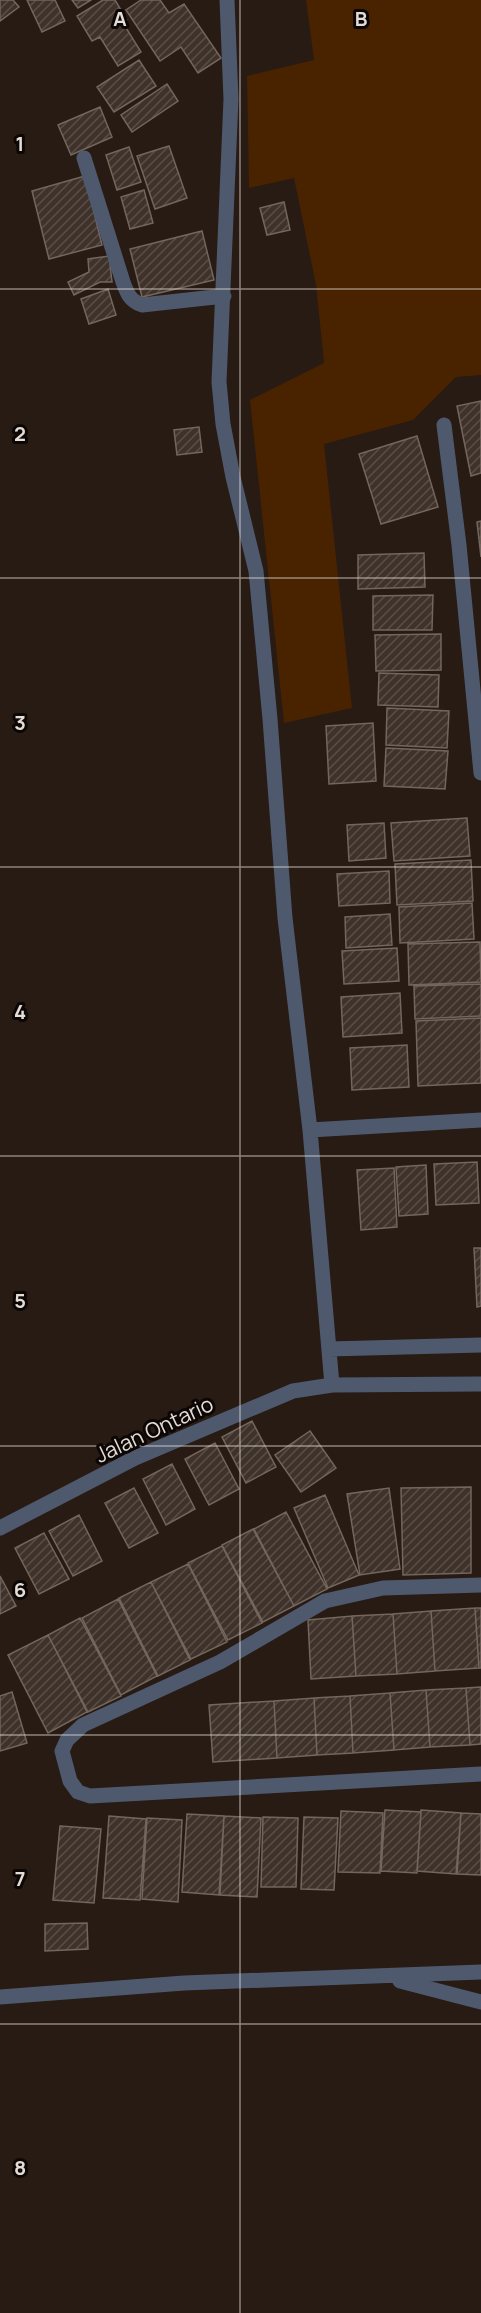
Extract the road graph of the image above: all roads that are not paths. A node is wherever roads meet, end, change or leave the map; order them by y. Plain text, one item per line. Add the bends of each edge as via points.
1 (226, 0) edge
2 (84, 158) dead end
3 (224, 296) junction
4 (444, 425) dead end
5 (481, 773) edge
6 (481, 1120) edge
7 (310, 1130) junction
8 (481, 1346) edge
9 (329, 1349) junction
10 (332, 1385) junction
11 (481, 1388) edge
12 (0, 1528) edge
13 (481, 1585) edge
14 (481, 1774) edge
15 (481, 1972) edge
16 (381, 1977) junction
17 (0, 1997) edge
18 (481, 2002) edge

1 - 3 street via 231,99
2 - 3 street via 123,282 134,302 142,305
3 - 7 street via 219,382 223,424 256,571 285,918
4 - 5 street
6 - 7 street
7 - 9 street
8 - 9 street
9 - 10 street
10 - 11 street, Jalan Ontario
10 - 12 street, Jalan Ontario via 293,1391 214,1423 135,1458
13 - 14 street via 383,1588 325,1601 220,1662 83,1725 67,1740 62,1751 70,1781 78,1792 90,1796
15 - 16 street
16 - 17 street via 183,1983
16 - 18 street

